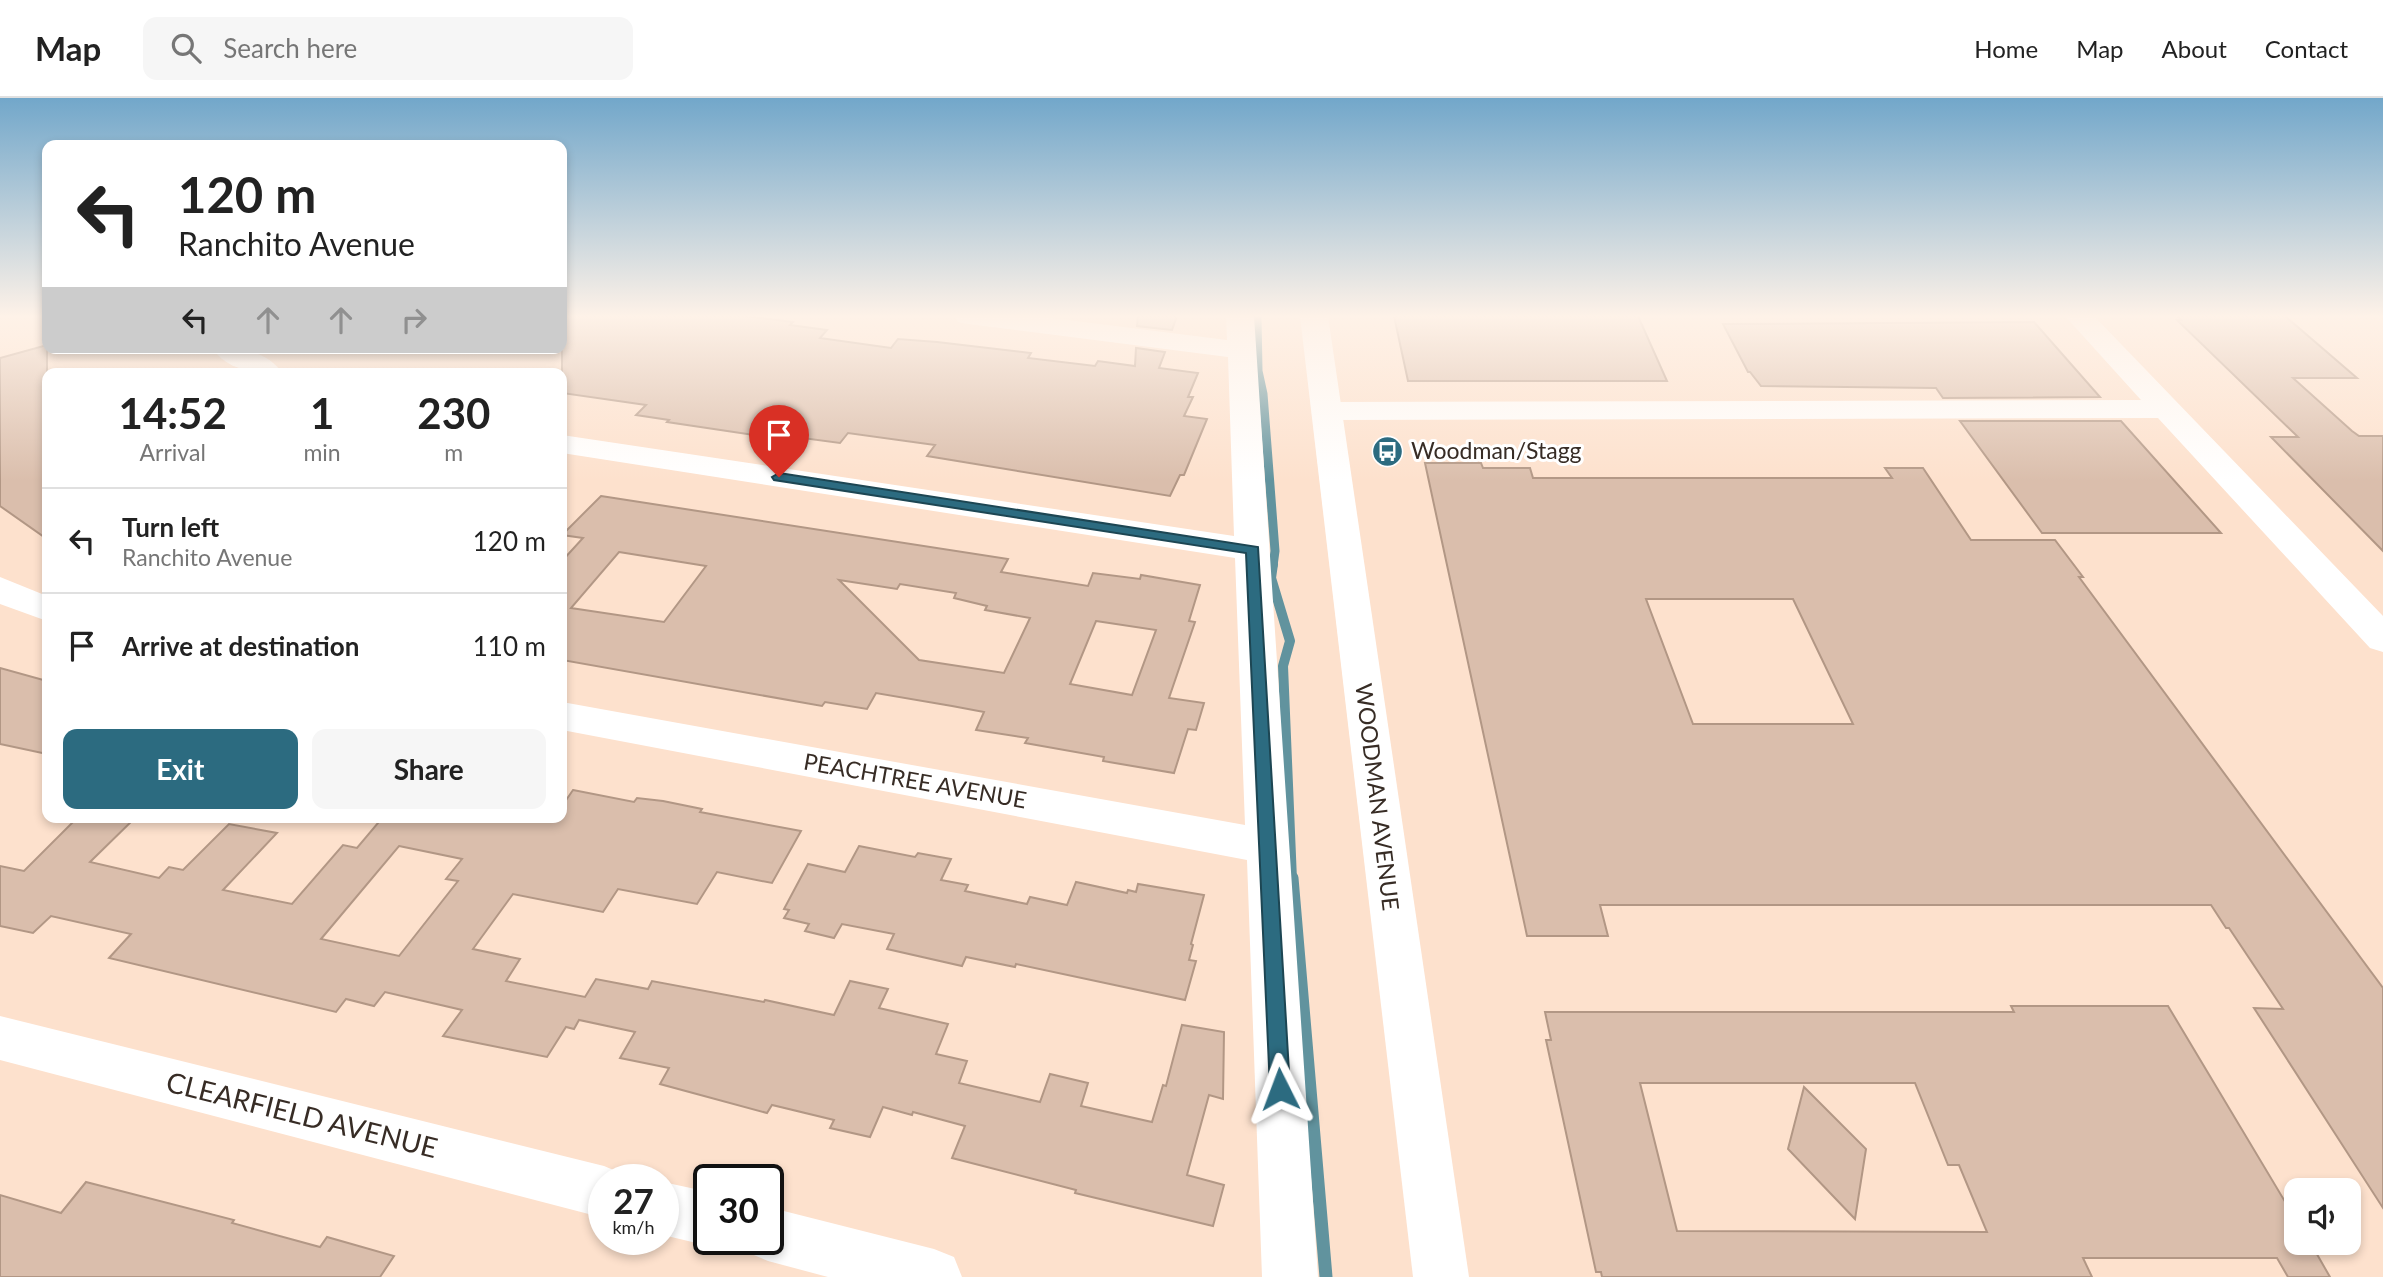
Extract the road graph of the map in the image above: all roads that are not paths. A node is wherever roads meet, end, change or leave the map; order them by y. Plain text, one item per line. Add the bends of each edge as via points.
1 (1243, 371) edge
2 (1321, 371) edge
3 (2130, 371) edge
4 (2166, 409) junction
5 (1326, 411) junction
6 (567, 445) edge
7 (1253, 550) junction
8 (0, 589) edge
9 (42, 607) edge
10 (2383, 639) edge
11 (567, 717) edge
12 (1267, 848) junction
13 (0, 1038) edge
14 (588, 1188) edge
15 (784, 1238) edge
16 (934, 1277) edge
17 (1290, 1277) edge
18 (1440, 1277) edge

1 - 7 street
2 - 5 street, WOODMAN AVENUE
3 - 4 street
4 - 5 street
4 - 10 street
5 - 18 street, WOODMAN AVENUE
6 - 7 street
7 - 12 street
8 - 9 street
11 - 12 street, PEACHTREE AVENUE
12 - 17 street
13 - 14 street, CLEARFIELD AVENUE
15 - 16 street

